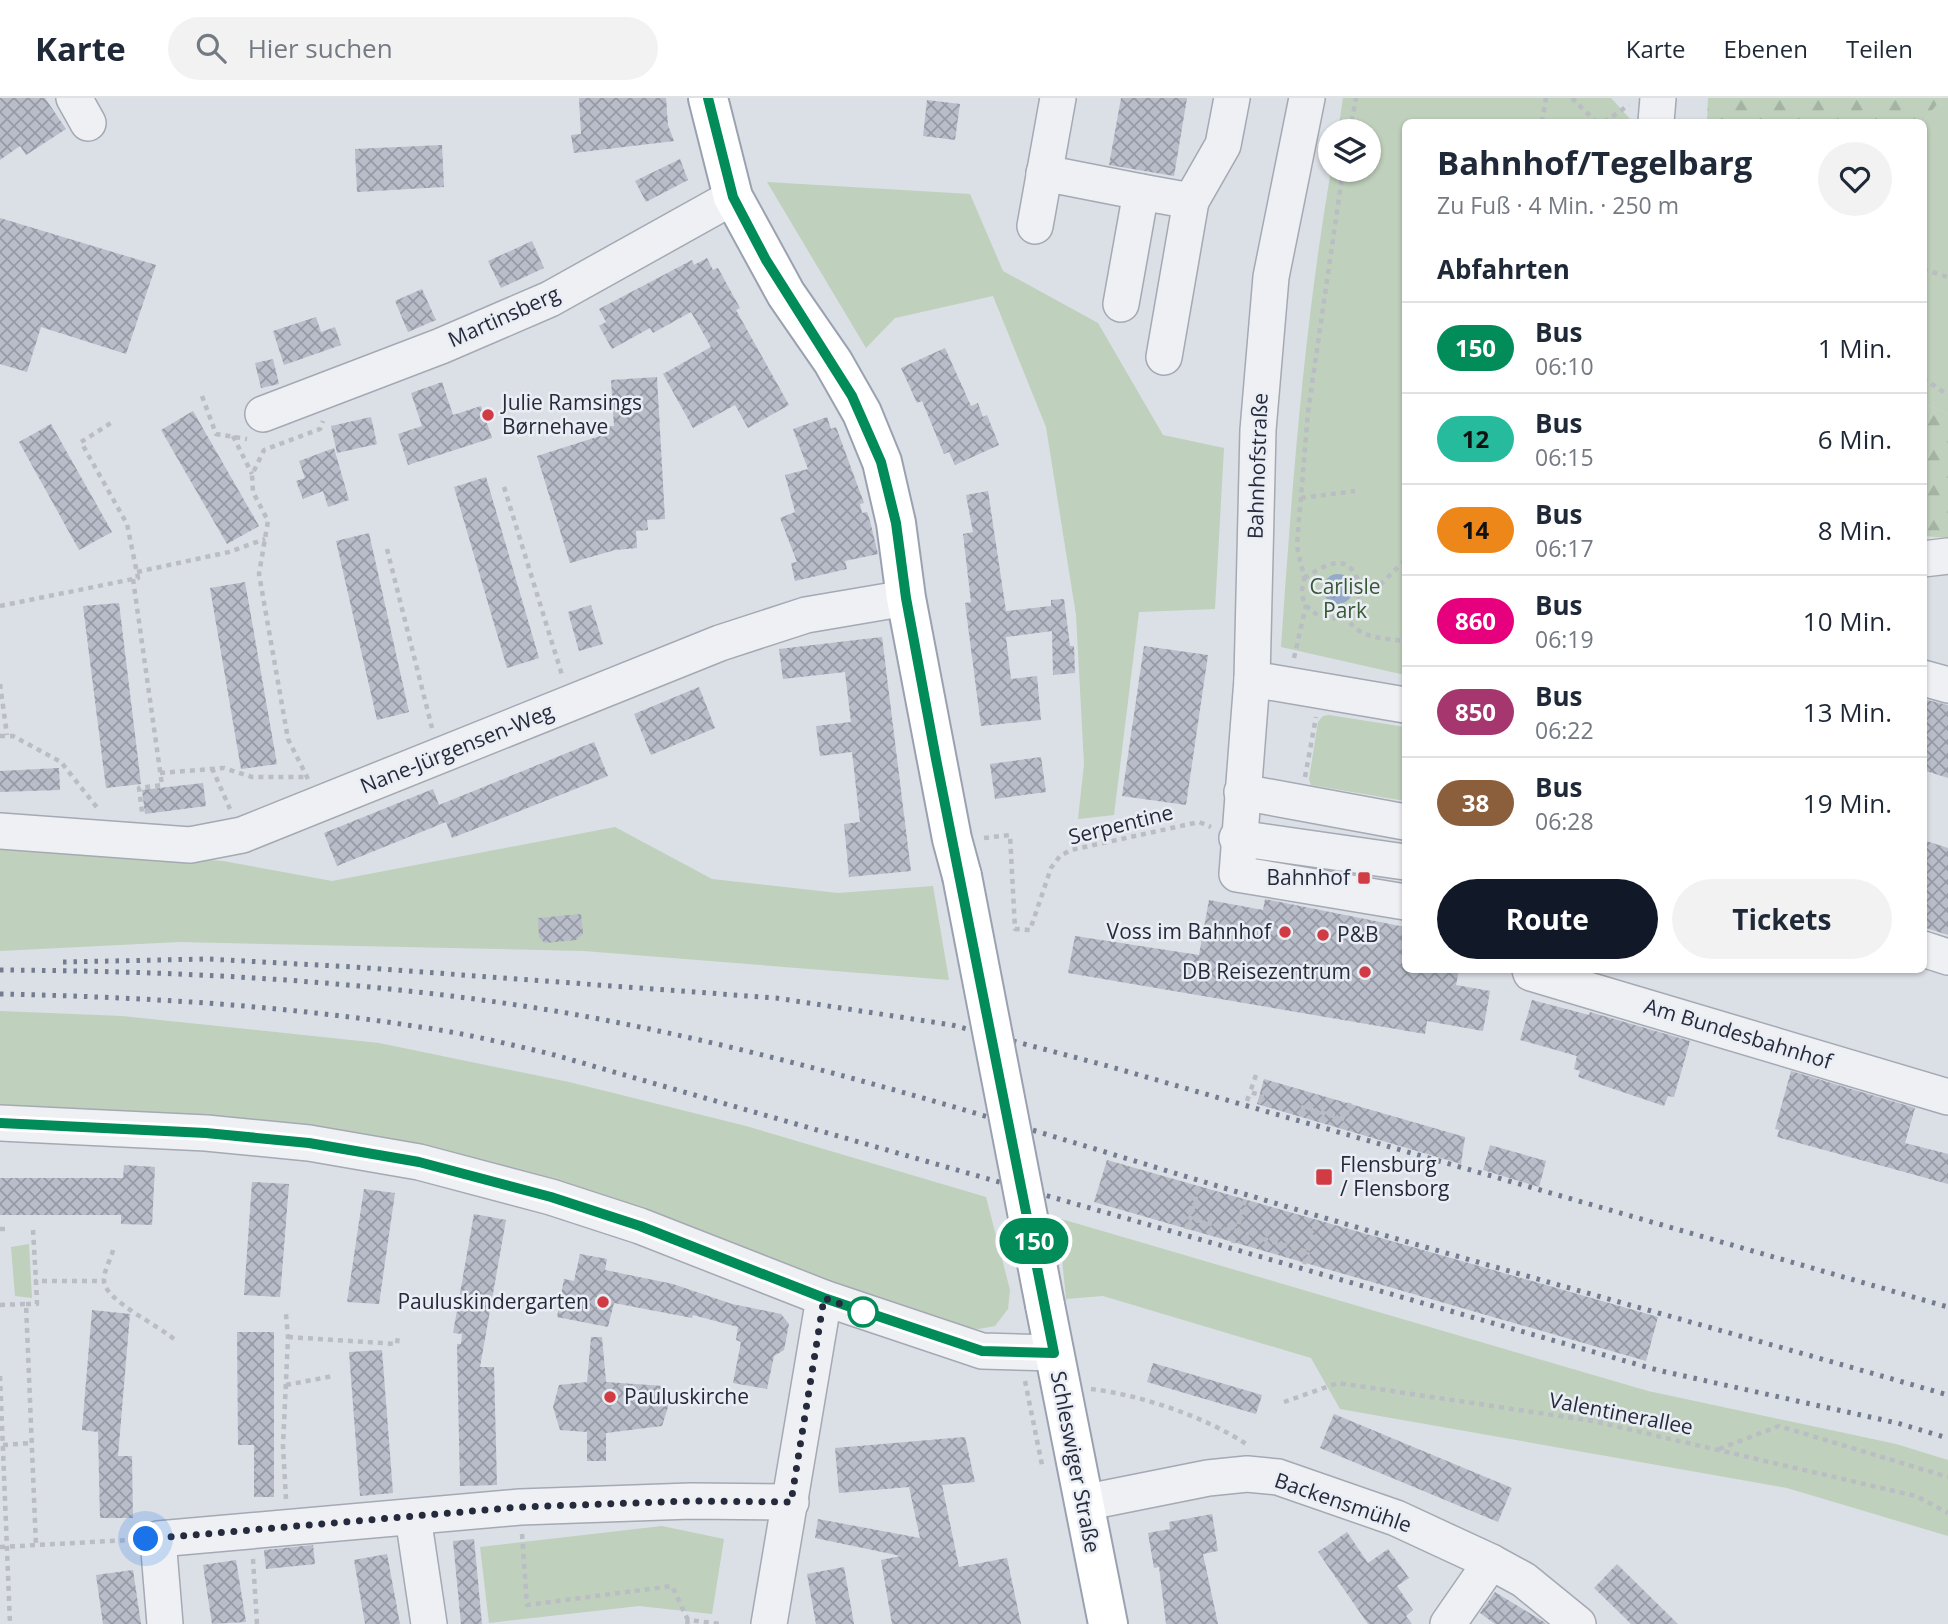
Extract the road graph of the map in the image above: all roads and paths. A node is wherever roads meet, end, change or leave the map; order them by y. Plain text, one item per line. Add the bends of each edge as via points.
1 (708, 98) edge
2 (1058, 98) edge
3 (1232, 98) edge
4 (1307, 98) edge
5 (1356, 98) edge
6 (1546, 98) edge
7 (1572, 98) edge
8 (1639, 98) edge
9 (1658, 98) edge
10 (1352, 119) edge
11 (1542, 119) edge
12 (1593, 119) edge
13 (1608, 119) edge
14 (1656, 119) edge
15 (1044, 173) junction
16 (1341, 182) edge
17 (1141, 192) junction
18 (733, 197) junction
19 (1191, 201) junction
20 (1035, 226) dead end
21 (1927, 270) edge
22 (1948, 277) edge
23 (1121, 304) dead end
24 (1164, 356) dead end
25 (1927, 381) edge
26 (341, 384) junction
27 (1948, 395) edge
28 (202, 396) dead end
29 (114, 421) dead end
30 (258, 432) junction
31 (233, 436) junction
32 (264, 450) junction
33 (252, 475) junction
34 (505, 487) dead end
35 (1355, 491) dead end
36 (1301, 498) junction
37 (265, 539) junction
38 (387, 549) dead end
39 (1948, 556) edge
40 (1927, 559) edge
41 (1402, 563) edge
42 (137, 572) junction
43 (1304, 578) junction
44 (133, 579) junction
45 (1361, 591) junction
46 (906, 598) junction
47 (0, 606) edge
48 (1347, 618) junction
49 (1402, 641) edge
50 (1252, 679) junction
51 (1927, 679) edge
52 (0, 684) edge
53 (1948, 685) edge
54 (570, 703) junction
55 (1402, 704) edge
56 (1322, 712) dead end
57 (0, 736) edge
58 (7, 736) junction
59 (439, 756) junction
60 (212, 768) junction
61 (160, 773) junction
62 (1306, 783) dead end
63 (314, 791) junction
64 (1242, 792) junction
65 (1402, 821) edge
66 (0, 831) edge
67 (242, 835) junction
68 (982, 838) dead end
69 (1237, 838) junction
70 (127, 843) junction
71 (1402, 862) edge
72 (1402, 902) edge
73 (1927, 950) edge
74 (1948, 957) edge
75 (1531, 973) edge
76 (1255, 1075) dead end
77 (1250, 1092) junction
78 (1264, 1096) dead end
79 (1948, 1097) edge
80 (1247, 1101) dead end
81 (1350, 1103) dead end
82 (1301, 1107) dead end
83 (1345, 1119) junction
84 (0, 1123) edge
85 (1343, 1128) dead end
86 (1199, 1187) dead end
87 (1245, 1200) dead end
88 (1190, 1218) junction
89 (1317, 1220) dead end
90 (0, 1229) edge
91 (9, 1229) dead end
92 (1186, 1229) dead end
93 (33, 1230) dead end
94 (1236, 1230) junction
95 (1249, 1235) dead end
96 (1263, 1239) dead end
97 (1233, 1242) dead end
98 (113, 1250) dead end
99 (1308, 1252) junction
100 (1304, 1264) dead end
101 (36, 1281) junction
102 (104, 1281) junction
103 (824, 1298) junction
104 (26, 1304) junction
105 (0, 1305) edge
106 (286, 1314) dead end
107 (398, 1335) dead end
108 (288, 1337) junction
109 (175, 1340) dead end
110 (1054, 1353) junction
111 (0, 1376) edge
112 (332, 1376) dead end
113 (286, 1385) junction
114 (1089, 1389) dead end
115 (1284, 1402) dead end
116 (31, 1443) junction
117 (3, 1445) junction
118 (1250, 1447) dead end
119 (1718, 1449) junction
120 (1948, 1478) edge
121 (791, 1502) junction
122 (1083, 1503) junction
123 (520, 1507) junction
124 (1948, 1513) edge
125 (413, 1517) junction
126 (287, 1528) junction
127 (251, 1531) junction
128 (158, 1539) junction
129 (36, 1546) junction
130 (0, 1547) edge
131 (8, 1547) junction
132 (1491, 1562) junction
133 (687, 1622) edge
134 (10, 1624) edge
135 (164, 1624) edge
136 (257, 1624) edge
137 (429, 1624) edge
138 (720, 1624) edge
139 (769, 1624) edge
140 (1108, 1624) edge
141 (1448, 1624) edge
142 (1578, 1624) edge

1 - 18 main road, Schleswiger Straße
2 - 15 street
3 - 19 street via 1223,145
4 - 50 street, Bahnhofstraße via 1271,277 1258,430
5 - 10 path
6 - 11 path
7 - 12 path
8 - 13 path
9 - 14 street
15 - 17 street
15 - 20 street
16 - 36 path via 1310,399
17 - 19 street
17 - 23 street
18 - 26 street, Martinsberg via 550,299
18 - 46 main road, Schleswiger Straße via 762,253 862,413 881,462 896,523
19 - 24 street
21 - 22 path
25 - 27 path
26 - 30 street, Martinsberg
26 - 32 path via 320,429
28 - 31 path via 216,434
29 - 42 path via 81,442 127,524
30 - 31 path
30 - 32 path
31 - 33 path
32 - 33 path
33 - 37 path via 253,492 268,521
34 - 54 path
35 - 36 path
36 - 43 path via 1297,544
37 - 42 path via 229,552
37 - 63 path via 259,574 288,739
38 - 59 path
39 - 40 street
41 - 45 path via 1381,584
42 - 44 path via 138,578
43 - 45 path via 1335,562 1357,573
43 - 48 path via 1302,593 1316,615
44 - 47 path
44 - 61 path
45 - 48 path
46 - 54 street, Nane-Jürgensen-Weg via 806,615 720,643
46 - 110 main road, Schleswiger Straße, bridge
48 - 49 path via 1353,628 1368,636
50 - 55 street
50 - 64 street, Bahnhofstraße
51 - 53 street
52 - 58 path
54 - 59 street, Nane-Jürgensen-Weg
56 - 62 path via 1313,722
57 - 58 path
58 - 70 path via 70,770
59 - 63 street, Nane-Jürgensen-Weg
60 - 61 path
60 - 63 path
60 - 67 path
61 - 70 path via 162,785 139,788 143,820
63 - 67 street, Nane-Jürgensen-Weg
64 - 65 street
64 - 69 street, Bahnhofstraße
66 - 70 street, Nane-Jürgensen-Weg
67 - 70 street, Nane-Jürgensen-Weg via 190,845
68 - 69 path, Serpentine via 1010,835 1015,929 1030,930 1051,868 1071,850 1199,822
69 - 71 street
69 - 72 street, Bahnhofstraße via 1237,874
73 - 74 street
75 - 79 street, Am Bundesbahnhof
76 - 77 path
77 - 78 path
77 - 80 path
81 - 83 path
82 - 83 path
83 - 85 path
84 - 103 street via 206,1133 309,1143 419,1162 640,1226
86 - 88 path
87 - 94 path
88 - 92 path
88 - 94 path
89 - 99 path
90 - 91 path
93 - 101 path
94 - 95 path
94 - 97 path
96 - 99 path
98 - 102 path
99 - 100 path
101 - 102 path
101 - 104 path via 37,1304
102 - 109 path via 115,1300
103 - 110 street via 982,1351
103 - 121 street
104 - 105 path
104 - 116 path
106 - 108 path
107 - 108 path via 397,1344
108 - 113 path
110 - 122 main road, Schleswiger Straße
111 - 117 path
112 - 113 path
113 - 126 path
114 - 118 path via 1114,1392 1220,1426
115 - 119 path, Valentinerallee via 1338,1383 1593,1422
116 - 117 path
116 - 129 path
117 - 131 path
119 - 120 path via 1779,1426
119 - 124 path, Valentinerallee via 1916,1496
121 - 123 street
121 - 139 street
122 - 132 street, Backensmühle via 1208,1478 1278,1477 1395,1518
122 - 140 main road, Schleswiger Straße
123 - 125 street
123 - 133 path via 527,1605 672,1586
125 - 126 street
125 - 137 street
126 - 127 street
127 - 128 street
127 - 136 path
128 - 129 path
128 - 135 street
129 - 131 path
130 - 131 path
131 - 134 path
132 - 141 street
132 - 142 street, Backensmühle via 1524,1580
133 - 138 path

